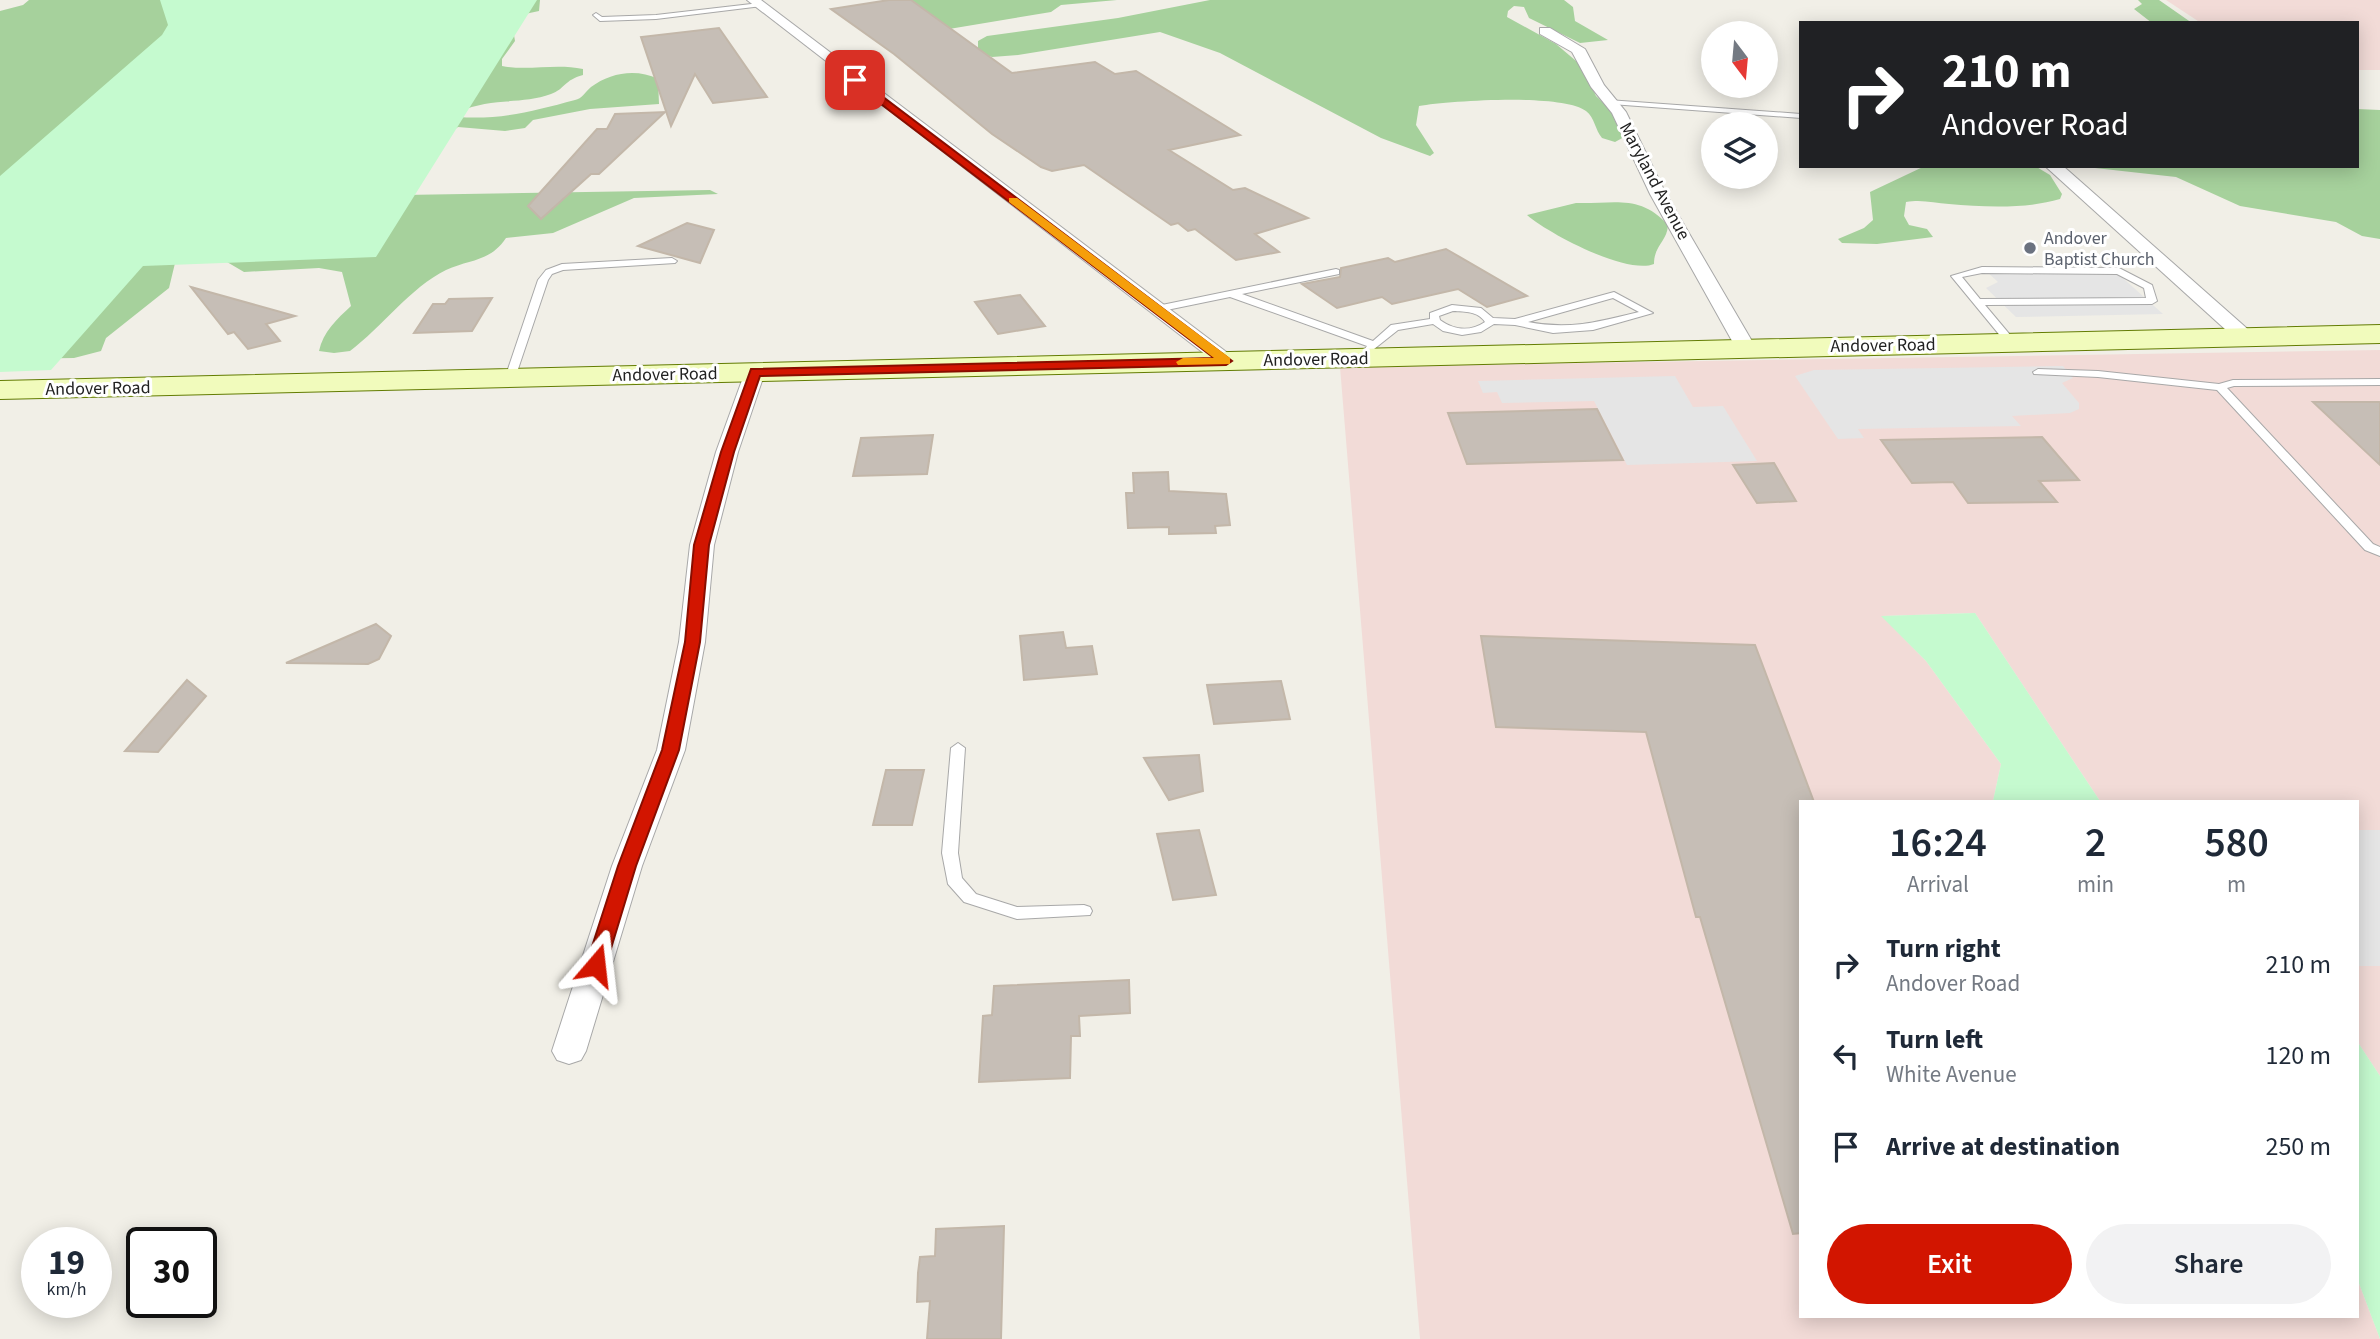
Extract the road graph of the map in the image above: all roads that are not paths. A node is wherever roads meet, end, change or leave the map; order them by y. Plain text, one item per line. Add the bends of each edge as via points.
1 (756, 3) edge
2 (596, 15) dead end
3 (1545, 31) dead end
4 (1611, 102) junction
5 (1799, 116) edge
6 (2055, 168) edge
7 (672, 261) dead end
8 (1336, 272) dead end
9 (1230, 294) junction
10 (1977, 303) junction
11 (1157, 309) junction
12 (1565, 309) junction
13 (1434, 321) junction
14 (1490, 321) junction
15 (1515, 322) junction
16 (1593, 327) junction
17 (2380, 334) edge
18 (2244, 336) junction
19 (2011, 342) junction
20 (1746, 348) junction
21 (1368, 351) junction
22 (1226, 361) junction
23 (755, 372) junction
24 (2038, 372) dead end
25 (510, 378) junction
26 (2380, 382) edge
27 (2220, 387) junction
28 (0, 390) edge
29 (2380, 552) edge
30 (958, 748) dead end
31 (1084, 911) dead end
32 (569, 1051) dead end

1 - 2 lane via 629,19
1 - 11 street
3 - 4 street, Maryland Avenue via 1578,49
4 - 5 lane
4 - 20 street, Maryland Avenue
6 - 18 street
7 - 25 lane via 562,267 549,272
8 - 9 lane
9 - 11 lane
9 - 21 lane
10 - 10 lane via 1956,276 1982,271 2119,271 2149,287 2152,301
10 - 19 lane
11 - 22 street
12 - 15 lane
12 - 16 lane
12 - 16 lane via 1614,295 1648,313
13 - 14 lane via 1468,331
13 - 14 lane via 1434,315 1452,308 1477,310
13 - 21 lane via 1395,327
14 - 15 lane
15 - 16 lane via 1553,330
17 - 18 street, Andover Road
18 - 19 street, Andover Road
19 - 20 street, Andover Road
20 - 21 street, Andover Road
21 - 22 street, Andover Road
22 - 23 street, Andover Road
23 - 25 street, Andover Road
23 - 32 street via 702,545 692,642 671,750 627,866
24 - 27 lane
25 - 28 street, Andover Road
26 - 27 lane via 2233,383
27 - 29 lane via 2369,547
30 - 31 lane via 950,853 954,880 970,898 1017,913

